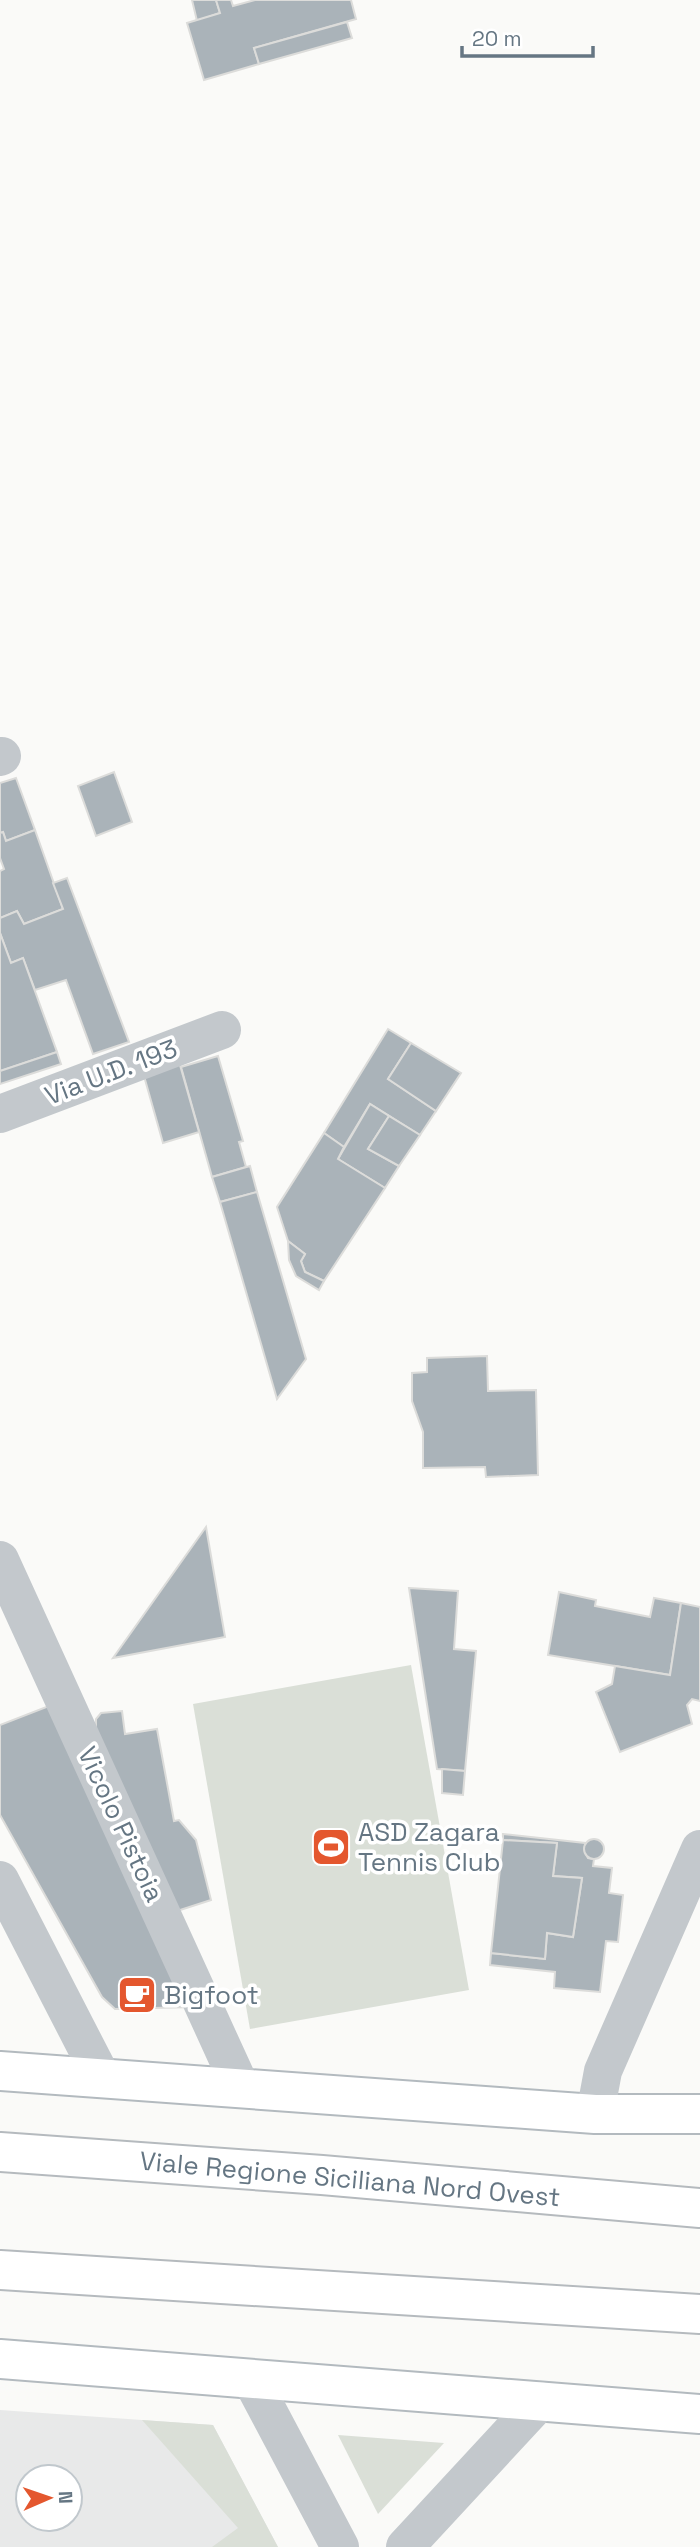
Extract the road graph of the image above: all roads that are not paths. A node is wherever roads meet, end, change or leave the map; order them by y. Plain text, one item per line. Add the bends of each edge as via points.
1 (222, 1030) dead end
2 (0, 1114) edge
3 (0, 1560) edge
4 (700, 1849) edge
5 (0, 1880) edge
6 (0, 2071) edge
7 (102, 2078) junction
8 (241, 2088) junction
9 (595, 2114) junction
10 (700, 2115) edge
11 (0, 2152) edge
12 (700, 2208) edge
13 (0, 2270) edge
14 (700, 2314) edge
15 (0, 2359) edge
16 (251, 2379) junction
17 (540, 2401) junction
18 (700, 2408) edge
19 (657, 2411) junction
20 (700, 2414) edge
21 (340, 2547) edge
22 (405, 2547) edge

1 - 2 street, Via U.D. 193
3 - 8 street, Vicolo Pistoia
4 - 9 street via 603,2071
5 - 7 street
6 - 7 street
7 - 8 street
8 - 9 street
9 - 10 street
11 - 12 street, Viale Regione Siciliana Nord Ovest
13 - 14 street
15 - 16 street
16 - 17 street
16 - 21 street
17 - 19 street
17 - 22 street
18 - 19 street
19 - 20 street

